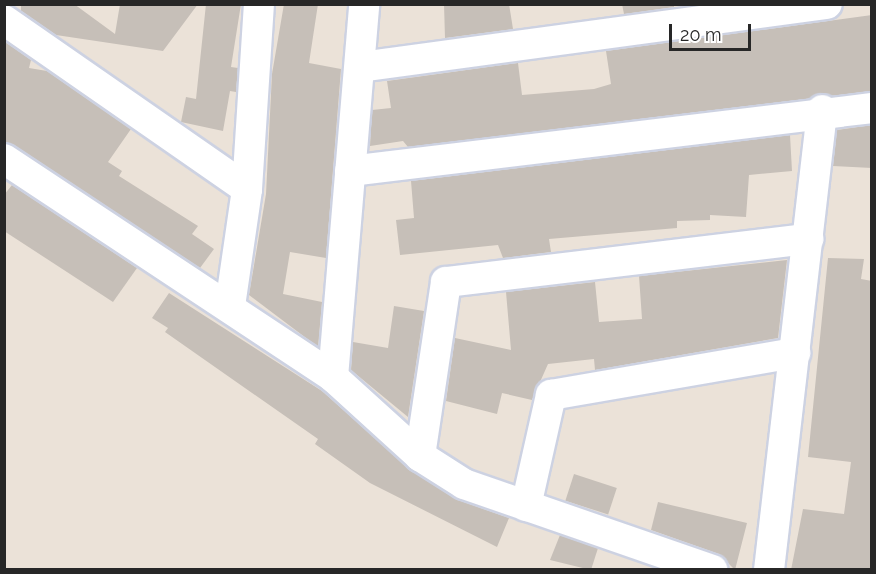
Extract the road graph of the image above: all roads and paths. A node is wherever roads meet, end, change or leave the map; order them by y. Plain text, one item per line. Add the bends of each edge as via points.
1 (259, 4) edge
2 (364, 4) edge
3 (827, 4) edge
4 (4, 20) edge
5 (360, 67) junction
6 (872, 108) edge
7 (822, 110) junction
8 (4, 159) edge
9 (350, 171) junction
10 (246, 189) junction
11 (807, 239) junction
12 (230, 306) junction
13 (795, 353) junction
14 (333, 377) junction
15 (420, 456) junction
16 (526, 506) junction
17 (713, 570) edge
18 (769, 570) edge

1 - 10 street
2 - 5 street
3 - 5 street
4 - 10 street
5 - 9 street
6 - 7 street
7 - 9 street
7 - 11 street
8 - 12 street
9 - 14 street
10 - 12 street
11 - 13 street
11 - 15 street via 446,282
12 - 14 street
13 - 16 street via 551,395
13 - 18 street
14 - 15 street
15 - 16 street via 464,484
16 - 17 street

